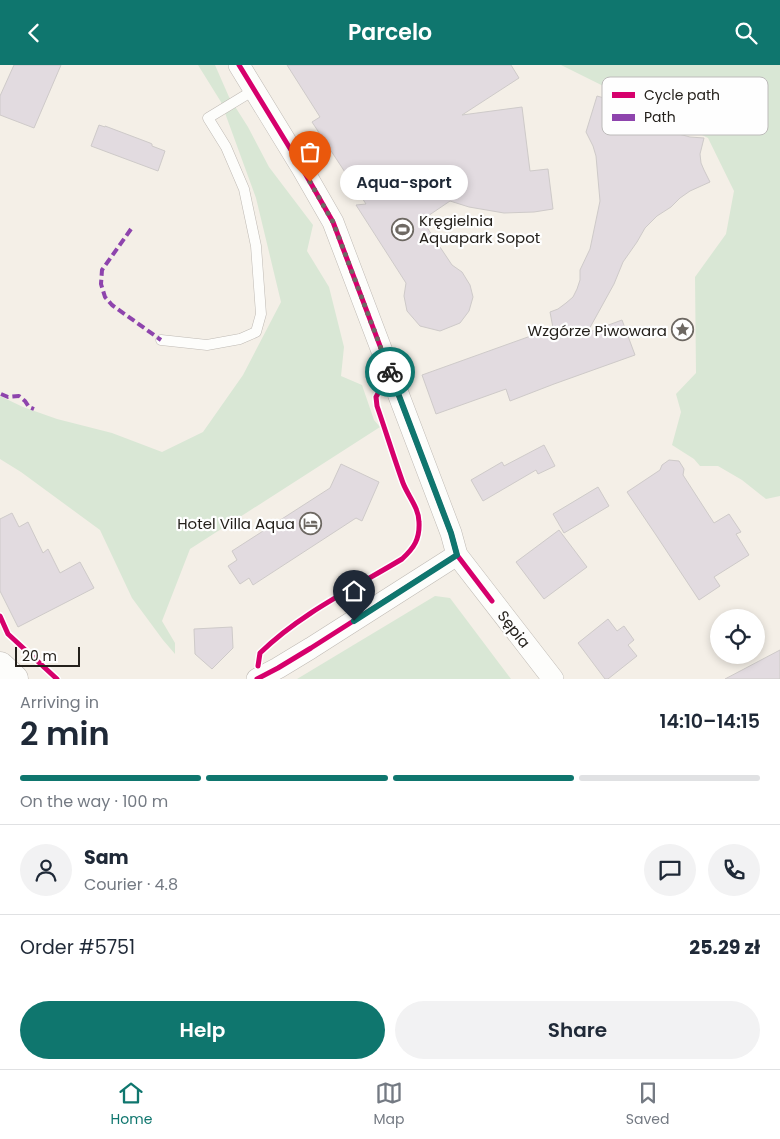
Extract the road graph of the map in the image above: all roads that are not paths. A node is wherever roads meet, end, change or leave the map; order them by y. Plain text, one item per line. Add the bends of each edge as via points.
1 (238, 65) edge
2 (254, 90) junction
3 (161, 340) dead end
4 (457, 555) junction
5 (0, 666) edge
6 (14, 679) edge
7 (257, 679) edge
8 (553, 679) edge

1 - 2 street
2 - 3 lane via 208,118 226,147 244,189 256,246 261,314 256,332 240,339 207,345
2 - 4 street via 333,222
4 - 7 street via 311,649
4 - 8 street, Sępia
5 - 6 main road

